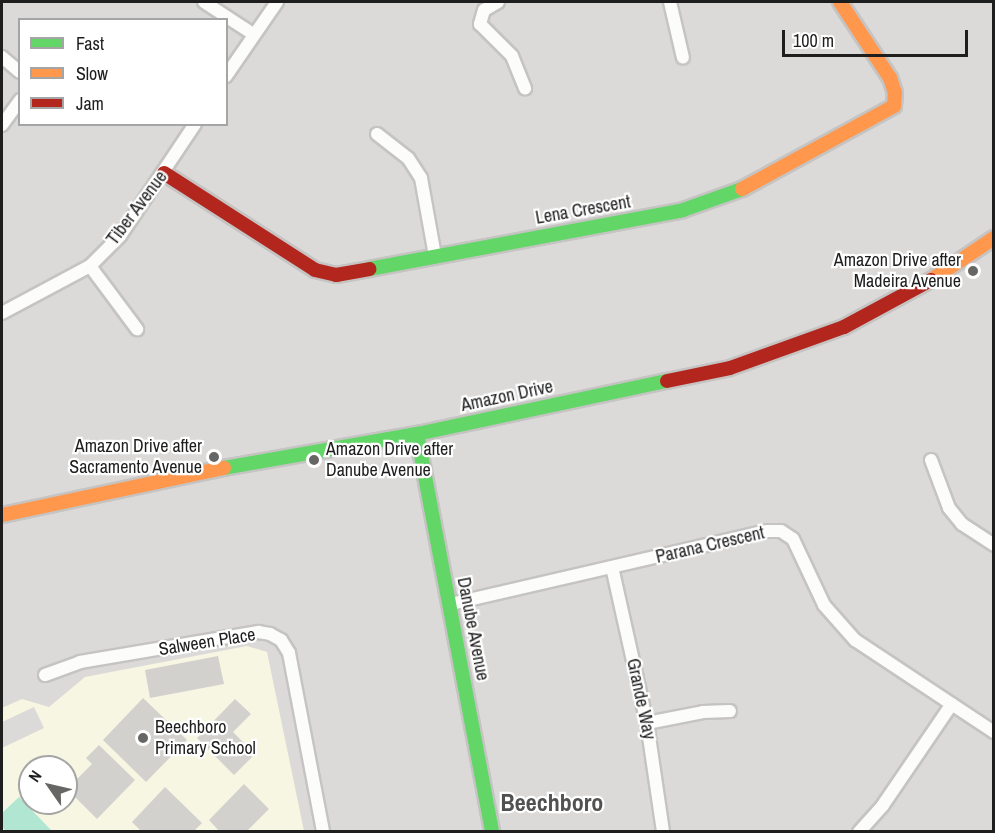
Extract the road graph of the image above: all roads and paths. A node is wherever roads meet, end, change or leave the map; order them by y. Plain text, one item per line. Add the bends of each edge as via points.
1 (204, 2) edge
2 (277, 2) edge
3 (498, 2) edge
4 (670, 2) edge
5 (840, 2) edge
6 (253, 34) junction
7 (2, 57) edge
8 (682, 58) dead end
9 (18, 70) edge
10 (228, 73) edge
11 (525, 88) dead end
12 (18, 103) edge
13 (2, 125) edge
14 (194, 126) edge
15 (377, 134) dead end
16 (164, 173) junction
17 (993, 238) edge
18 (435, 256) junction
19 (90, 266) junction
20 (2, 313) edge
21 (137, 329) dead end
22 (417, 434) junction
23 (931, 460) dead end
24 (2, 515) edge
25 (993, 545) edge
26 (612, 567) junction
27 (451, 604) junction
28 (45, 675) dead end
29 (952, 704) junction
30 (730, 711) dead end
31 (647, 723) junction
32 (993, 732) edge
33 (323, 831) edge
34 (492, 831) edge
35 (663, 831) edge
36 (859, 831) edge

1 - 6 street
2 - 6 street
3 - 11 street via 484,10 480,24 512,56
4 - 8 street
5 - 18 street, Lena Crescent via 890,78 894,106 733,194 683,210
6 - 10 street
7 - 9 street
12 - 13 street
14 - 16 street, Tiber Avenue
15 - 18 street via 408,158 421,178
16 - 18 street, Lena Crescent via 315,270 336,276
16 - 19 street, Tiber Avenue via 120,236
17 - 22 street, Amazon Drive via 948,271 844,327 730,368
19 - 20 street, Tiber Avenue
19 - 21 street
22 - 24 street, Amazon Drive via 197,473
22 - 27 street, Danube Avenue
23 - 25 street via 948,508 962,524
26 - 27 street, Parana Crescent
26 - 29 street, Parana Crescent via 781,531 793,539 824,605 855,640
26 - 31 street, Grande Way
27 - 34 street, Danube Avenue
28 - 33 street, Salween Place via 80,662 258,632 281,640 289,653
29 - 32 street, Parana Crescent
29 - 36 street via 883,806
30 - 31 street
31 - 35 street, Grande Way

